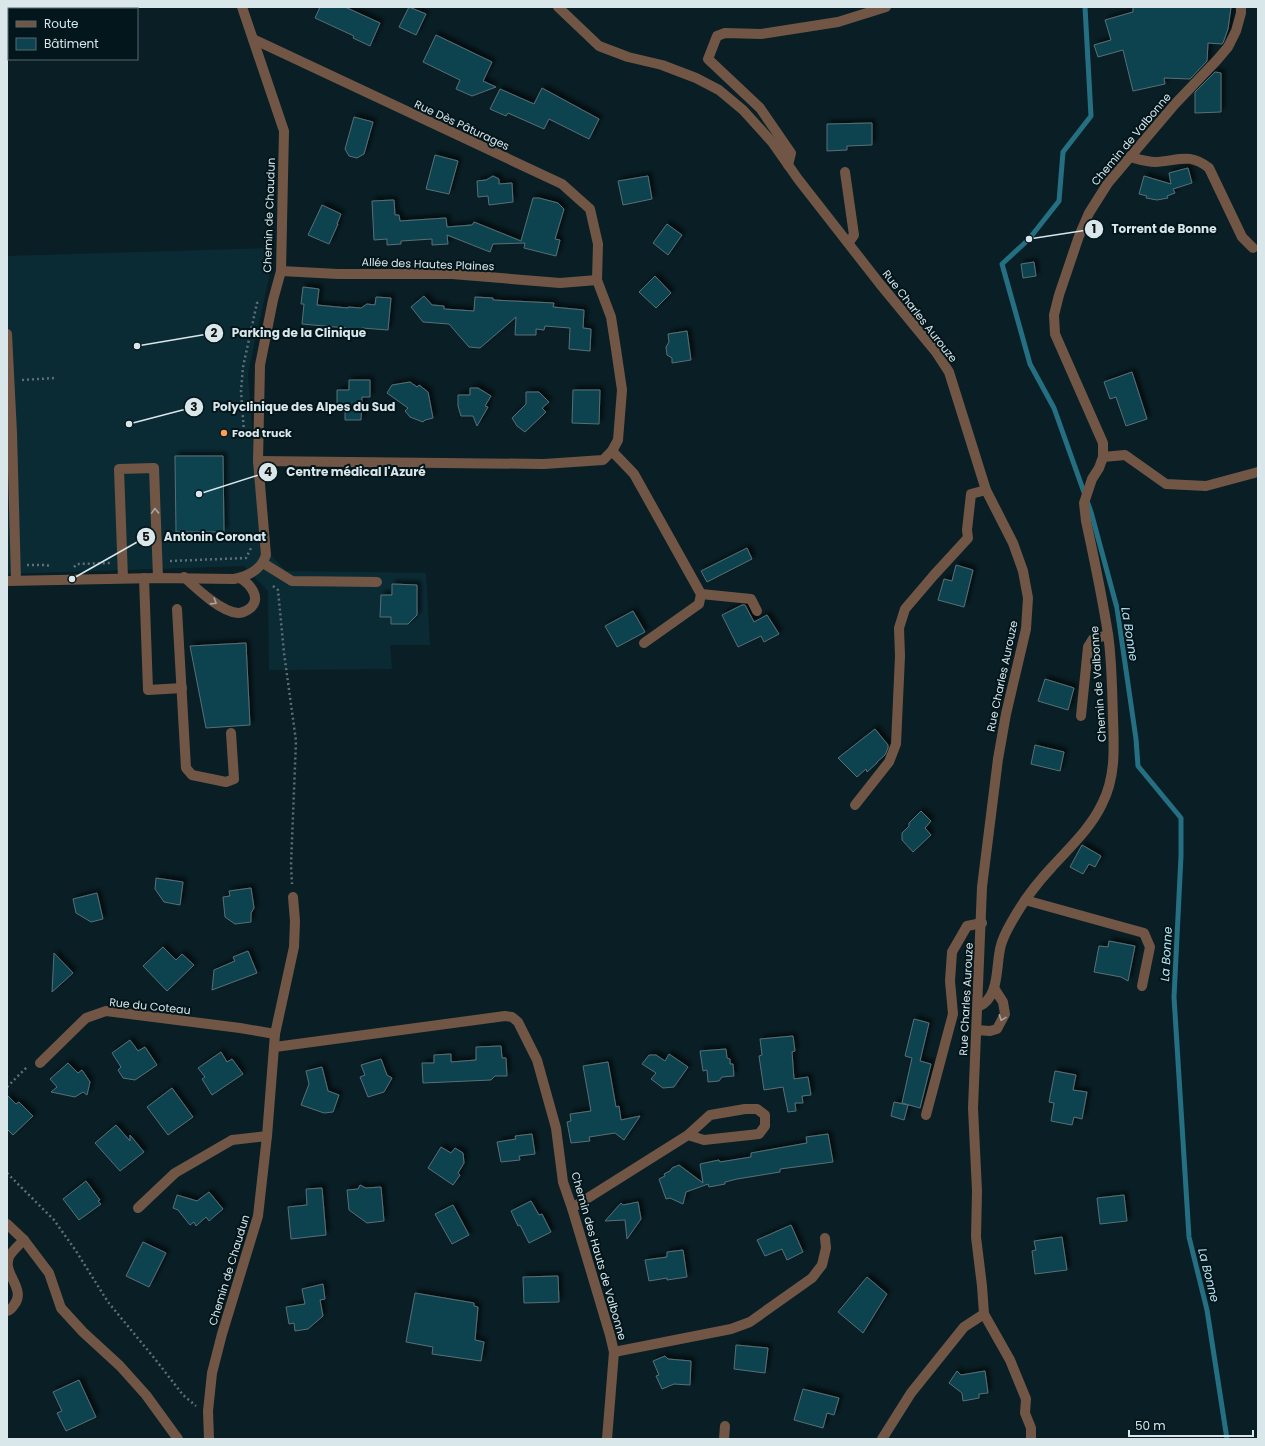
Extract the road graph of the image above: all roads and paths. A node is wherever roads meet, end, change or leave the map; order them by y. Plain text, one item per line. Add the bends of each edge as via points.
1 (242, 7) edge
2 (558, 7) edge
3 (886, 7) edge
4 (1241, 7) edge
5 (253, 39) junction
6 (1130, 157) junction
7 (788, 165) junction
8 (845, 172) dead end
9 (849, 242) junction
10 (1253, 248) dead end
11 (281, 271) junction
12 (597, 280) junction
13 (273, 300) junction
14 (7, 334) edge
15 (54, 378) dead end
16 (8, 380) edge
17 (244, 437) dead end
18 (612, 451) junction
19 (1103, 457) junction
20 (258, 461) junction
21 (1258, 472) edge
22 (986, 490) junction
23 (11, 541) edge
24 (251, 543) dead end
25 (157, 561) junction
26 (122, 562) junction
27 (15, 565) junction
28 (260, 566) junction
29 (52, 567) dead end
30 (72, 569) dead end
31 (184, 577) junction
32 (123, 578) junction
33 (144, 578) junction
34 (158, 578) junction
35 (240, 578) junction
36 (11, 581) edge
37 (377, 582) dead end
38 (272, 585) dead end
39 (701, 594) junction
40 (178, 609) dead end
41 (757, 611) dead end
42 (1108, 635) junction
43 (644, 643) dead end
44 (182, 688) junction
45 (1081, 716) dead end
46 (231, 733) dead end
47 (855, 805) dead end
48 (294, 897) joint
49 (1025, 900) junction
50 (982, 923) junction
51 (1142, 986) dead end
52 (994, 988) junction
53 (978, 1007) junction
54 (977, 1030) junction
55 (275, 1034) junction
56 (275, 1047) junction
57 (40, 1063) joint
58 (7, 1087) edge
59 (926, 1115) dead end
60 (688, 1135) junction
61 (267, 1136) junction
62 (7, 1173) edge
63 (138, 1208) dead end
64 (572, 1208) junction
65 (7, 1224) edge
66 (825, 1238) dead end
67 (24, 1240) junction
68 (7, 1311) edge
69 (984, 1314) junction
70 (614, 1352) junction
71 (208, 1411) junction
72 (725, 1426) dead end
73 (178, 1439) edge
74 (209, 1439) edge
75 (607, 1439) edge
76 (724, 1439) edge
77 (882, 1439) edge
78 (1030, 1439) edge

1 - 5 street, Chemin de Chaudun
2 - 7 street, Rue Charles Aurouze via 599,46 628,57 662,65 719,90 743,110 772,142
3 - 7 street via 838,22 761,34 725,33 717,36 708,59 760,108 791,153
4 - 6 street, Chemin de Valbonne via 1236,31 1228,47
5 - 11 street, Chemin de Chaudun via 284,131
5 - 12 street, Rue Dès Pâturages via 562,184 590,209 598,244
6 - 10 street via 1153,162 1189,158 1202,162 1209,168 1242,237
6 - 19 street, Chemin de Valbonne via 1108,183 1089,213 1076,243 1054,315 1055,334 1103,443
7 - 9 street, Rue Charles Aurouze
8 - 9 street via 854,234
9 - 22 street, Rue Charles Aurouze via 936,352 948,372
11 - 12 street, Allée des Hautes Plaines via 452,274 560,283
11 - 13 street, Chemin de Chaudun
12 - 18 street via 611,317 622,390 618,440
13 - 17 path via 262,299 257,303 243,367 241,391
13 - 20 street, Chemin de Chaudun via 260,364
14 - 16 street
15 - 16 path
16 - 23 street via 12,433
18 - 20 street via 603,460 544,464
18 - 39 street via 634,474
19 - 21 street via 1125,455 1166,484 1206,486
19 - 42 street, Chemin de Valbonne via 1084,503
20 - 28 street, Chemin de Chaudun via 266,554
22 - 47 street via 971,494 968,538 905,609 899,628 896,744 889,762
22 - 50 street, Rue Charles Aurouze via 1013,542 1023,571 1028,598 1026,629 998,759 982,887
23 - 27 street
24 - 25 path via 251,551 246,558
25 -> 26 street via 154,468 119,468
25 - 34 street
26 - 30 path via 77,564
26 - 32 street
27 - 29 path
27 - 36 street
28 - 35 street
28 - 37 street via 292,581
31 - 34 street
31 - 35 street
31 -> 35 street via 209,599 225,609 238,613 245,612 255,602 252,588
32 - 33 street
32 - 36 street
33 - 34 street
33 - 44 street via 148,690
38 - 48 path via 278,590 296,741 291,865
39 - 41 street via 751,599
39 - 43 street via 699,604
40 - 44 street
42 - 45 street via 1093,639 1088,647
42 - 49 street, Chemin de Valbonne via 1114,754 1110,781 1103,803 1089,827
44 - 46 street via 186,768 192,775 226,782 234,779
48 - 55 street, Chemin de Chaudun via 294,947
49 - 51 street via 1144,933 1150,947
49 - 52 street, Chemin de Valbonne via 1001,945
50 - 53 street, Rue Charles Aurouze
50 - 59 street via 967,926 952,952 950,981 953,1014
52 - 53 street, Chemin de Valbonne via 989,999
52 -> 54 street via 1003,1002 1005,1014 997,1029
53 - 54 street, Rue Charles Aurouze
54 - 69 street, Rue Charles Aurouze via 973,1108 977,1191 976,1237
55 - 56 street, Chemin de Chaudun
55 - 57 street, Rue du Coteau via 106,1011 86,1018
56 - 61 street, Chemin de Chaudun
56 - 64 street, Chemin des Hauts de Valbonne via 512,1017 518,1022 537,1060 556,1128 563,1182
57 - 58 path via 28,1066
60 - 60 street via 704,1140 759,1134 766,1126 765,1115 757,1110 746,1109 710,1115
60 - 64 street
61 - 63 street via 232,1140 175,1173
61 - 71 street, Chemin de Chaudun via 258,1216 212,1373
62 - 71 path via 54,1220 108,1302 183,1395 196,1406
64 - 70 street, Chemin des Hauts de Valbonne
65 - 67 street
66 - 70 street via 826,1248 822,1265 812,1278 750,1322 731,1329
67 - 68 street via 9,1257 8,1268 18,1294 16,1303
67 - 73 street via 49,1273 61,1308 146,1395
69 - 77 street via 964,1327 911,1393
69 - 78 street, Rue Charles Aurouze via 1010,1360 1026,1399 1025,1413 1031,1428
70 - 75 street, Chemin des Hauts de Valbonne
71 - 74 street, Chemin de Chaudun
72 - 76 street

